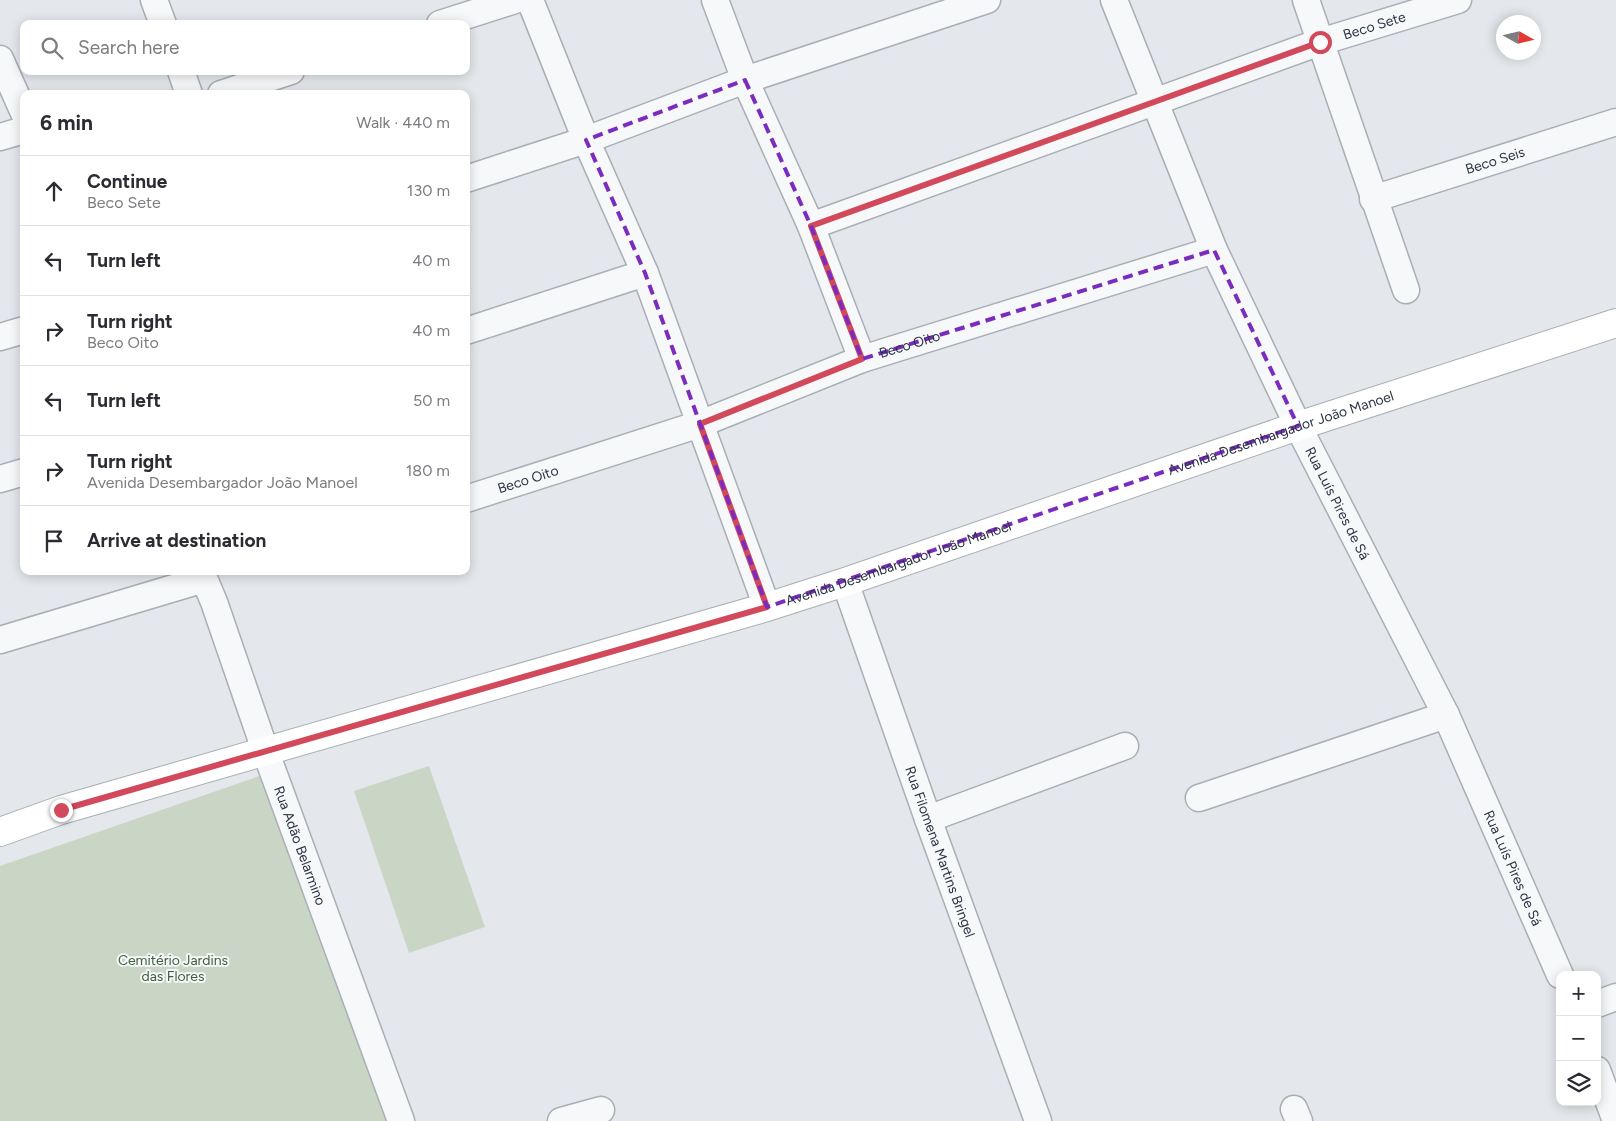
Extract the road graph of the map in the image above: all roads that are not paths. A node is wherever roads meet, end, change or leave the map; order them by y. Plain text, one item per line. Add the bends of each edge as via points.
1 (154, 0) edge
2 (515, 0) edge
3 (530, 0) edge
4 (715, 0) edge
5 (987, 0) edge
6 (1114, 0) edge
7 (1306, 0) edge
8 (1458, 0) edge
9 (162, 20) edge
10 (452, 20) edge
11 (1320, 42) junction
12 (0, 59) edge
13 (182, 75) edge
14 (279, 75) edge
15 (745, 80) junction
16 (188, 90) edge
17 (232, 90) edge
18 (1154, 103) junction
19 (20, 104) edge
20 (1616, 122) edge
21 (20, 131) edge
22 (0, 137) edge
23 (586, 140) junction
24 (470, 178) edge
25 (1373, 199) junction
26 (811, 226) junction
27 (1214, 250) junction
28 (645, 273) junction
29 (1406, 290) dead end
30 (1616, 323) edge
31 (470, 330) edge
32 (20, 331) edge
33 (0, 336) edge
34 (862, 359) junction
35 (700, 424) junction
36 (1298, 426) junction
37 (20, 473) edge
38 (0, 479) edge
39 (470, 498) edge
40 (203, 575) edge
41 (845, 582) junction
42 (767, 607) junction
43 (0, 640) edge
44 (1446, 715) junction
45 (1125, 746) dead end
46 (265, 750) junction
47 (1198, 798) dead end
48 (928, 819) junction
49 (0, 832) edge
50 (1558, 971) edge
51 (1616, 997) edge
52 (1601, 1003) edge
53 (1601, 1081) edge
54 (601, 1110) dead end
55 (401, 1121) edge
56 (561, 1121) edge
57 (1038, 1121) edge
58 (1616, 1121) edge

1 - 9 street
2 - 10 street
3 - 23 street
4 - 15 street
5 - 15 street
6 - 18 street, Rua Luís Pires de Sá
7 - 11 street
8 - 11 street, Beco Sete
11 - 18 street, Beco Sete
11 - 25 street
12 - 19 street
13 - 16 street
14 - 17 street
15 - 23 street
15 - 26 street
18 - 26 street, Beco Sete
18 - 27 street, Rua Luís Pires de Sá
20 - 25 street, Beco Seis
21 - 22 street
23 - 24 street
23 - 28 street
25 - 29 street
26 - 34 street
27 - 34 street, Beco Oito
27 - 36 street, Rua Luís Pires de Sá
28 - 31 street
28 - 35 street
30 - 36 main road, Avenida Desembargador João Manoel
32 - 33 street
34 - 35 street, Beco Oito
35 - 39 street, Beco Oito
35 - 42 street
36 - 41 main road, Avenida Desembargador João Manoel
36 - 44 street, Rua Luís Pires de Sá
37 - 38 street
40 - 43 street
40 - 46 street, Rua Adão Belarmino
41 - 42 main road, Avenida Desembargador João Manoel
41 - 48 street, Rua Filomena Martins Bringel
42 - 46 main road, Avenida Desembargador João Manoel
44 - 47 street
44 - 50 street, Rua Luís Pires de Sá
45 - 48 street
46 - 49 main road, Avenida Desembargador João Manoel via 61,810
46 - 55 street, Rua Adão Belarmino
48 - 57 street, Rua Filomena Martins Bringel
51 - 52 street
53 - 58 street
54 - 56 street

